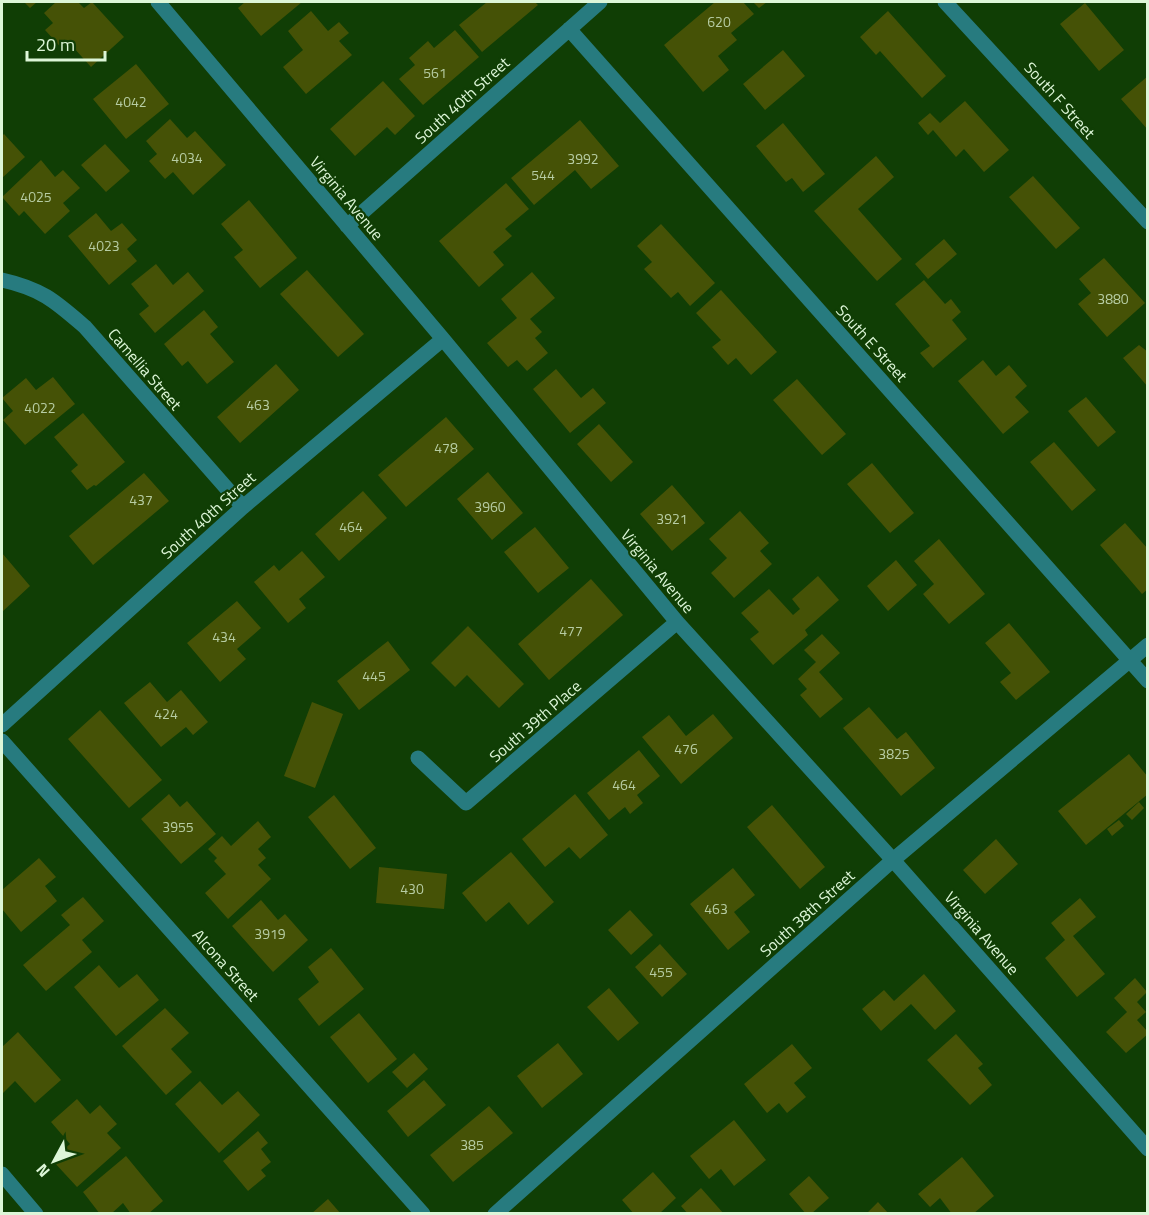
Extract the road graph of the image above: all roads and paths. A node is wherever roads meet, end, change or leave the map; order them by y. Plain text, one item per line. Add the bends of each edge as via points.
1 (600, 2) edge
2 (945, 2) edge
3 (167, 4) edge
4 (569, 29) junction
5 (1148, 222) edge
6 (347, 226) junction
7 (2, 280) edge
8 (443, 339) junction
9 (243, 507) junction
10 (677, 622) junction
11 (1148, 645) edge
12 (1130, 661) junction
13 (1148, 681) edge
14 (2, 725) edge
15 (2, 741) edge
16 (418, 758) dead end
17 (893, 860) junction
18 (1148, 1149) edge
19 (2, 1174) edge
20 (36, 1214) edge
21 (423, 1214) edge
22 (495, 1214) edge

1 - 4 street, South 40th Street
2 - 5 street, South F Street
3 - 6 street, Virginia Avenue
4 - 6 street, South 40th Street
4 - 12 street, South E Street
6 - 8 street, Virginia Avenue
7 - 9 street, Camellia Street via 26,286 55,301 85,327
8 - 9 street, South 40th Street
8 - 10 street, Virginia Avenue
9 - 14 street, South 40th Street
10 - 16 street, South 39th Place via 466,803
10 - 17 street, Virginia Avenue
11 - 12 street, South 38th Street
12 - 13 street, South E Street
12 - 17 street, South 38th Street
15 - 21 street, Alcona Street
17 - 18 street, Virginia Avenue
17 - 22 street, South 38th Street
19 - 20 street

